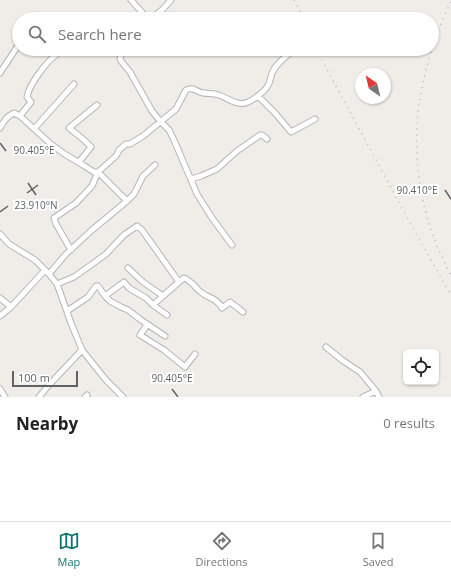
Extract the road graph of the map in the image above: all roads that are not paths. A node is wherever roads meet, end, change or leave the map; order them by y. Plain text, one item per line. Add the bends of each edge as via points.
1 (131, 0) edge
2 (171, 0) edge
3 (142, 12) edge
4 (159, 12) edge
5 (12, 55) edge
6 (55, 56) edge
7 (121, 56) edge
8 (287, 56) edge
9 (0, 73) edge
10 (74, 84) dead end
11 (258, 96) junction
12 (97, 105) dead end
13 (20, 116) junction
14 (315, 119) dead end
15 (160, 121) junction
16 (0, 128) edge
17 (34, 129) junction
18 (267, 139) dead end
19 (79, 162) junction
20 (155, 165) dead end
21 (98, 172) junction
22 (191, 179) junction
23 (127, 201) junction
24 (0, 234) edge
25 (232, 245) dead end
26 (71, 250) junction
27 (128, 268) dead end
28 (47, 272) junction
29 (179, 282) junction
30 (57, 284) junction
31 (105, 296) junction
32 (162, 296) junction
33 (0, 298) edge
34 (153, 304) junction
35 (11, 307) junction
36 (67, 311) junction
37 (243, 312) dead end
38 (167, 315) dead end
39 (0, 316) edge
40 (147, 325) junction
41 (165, 336) dead end
42 (326, 347) dead end
43 (82, 350) junction
44 (195, 354) dead end
45 (0, 389) edge
46 (376, 391) junction
47 (4, 397) edge
48 (39, 397) edge
49 (122, 397) edge
50 (363, 397) edge
51 (380, 397) edge

1 - 3 street
2 - 4 street
5 - 9 street
6 - 13 street via 28,93 27,97 31,102
7 - 15 street via 121,61
8 - 11 street via 275,67 267,87
10 - 17 street
11 - 14 street via 291,132
11 - 15 street via 239,104 219,95 189,88 176,109
12 - 19 street via 69,128 91,147
13 - 16 street via 14,113 10,115
13 - 17 street
15 - 21 street via 143,136 122,147
15 - 22 street via 169,130
17 - 19 street via 52,145
18 - 22 street via 260,135 217,169
19 - 21 street
20 - 23 street via 143,176 134,194
21 - 23 street
21 - 26 street via 92,186 76,203 54,218
22 - 25 street via 203,204
23 - 26 street
24 - 28 street via 8,244 35,260
26 - 28 street
27 - 32 street
28 - 30 street
28 - 35 street
29 - 30 street via 137,226 95,262 74,277
29 - 32 street
29 - 37 street via 184,278 189,280 201,293 215,300 222,308 230,302
30 - 36 street
31 - 34 street via 124,282
31 - 36 street via 97,285 88,297
31 - 40 street
32 - 34 street
33 - 35 street
34 - 38 street
35 - 39 street
36 - 43 street
40 - 41 street
40 - 44 street via 140,335 185,367
42 - 46 street via 360,372
43 - 48 street
43 - 49 street
45 - 47 street
46 - 50 street
46 - 51 street

